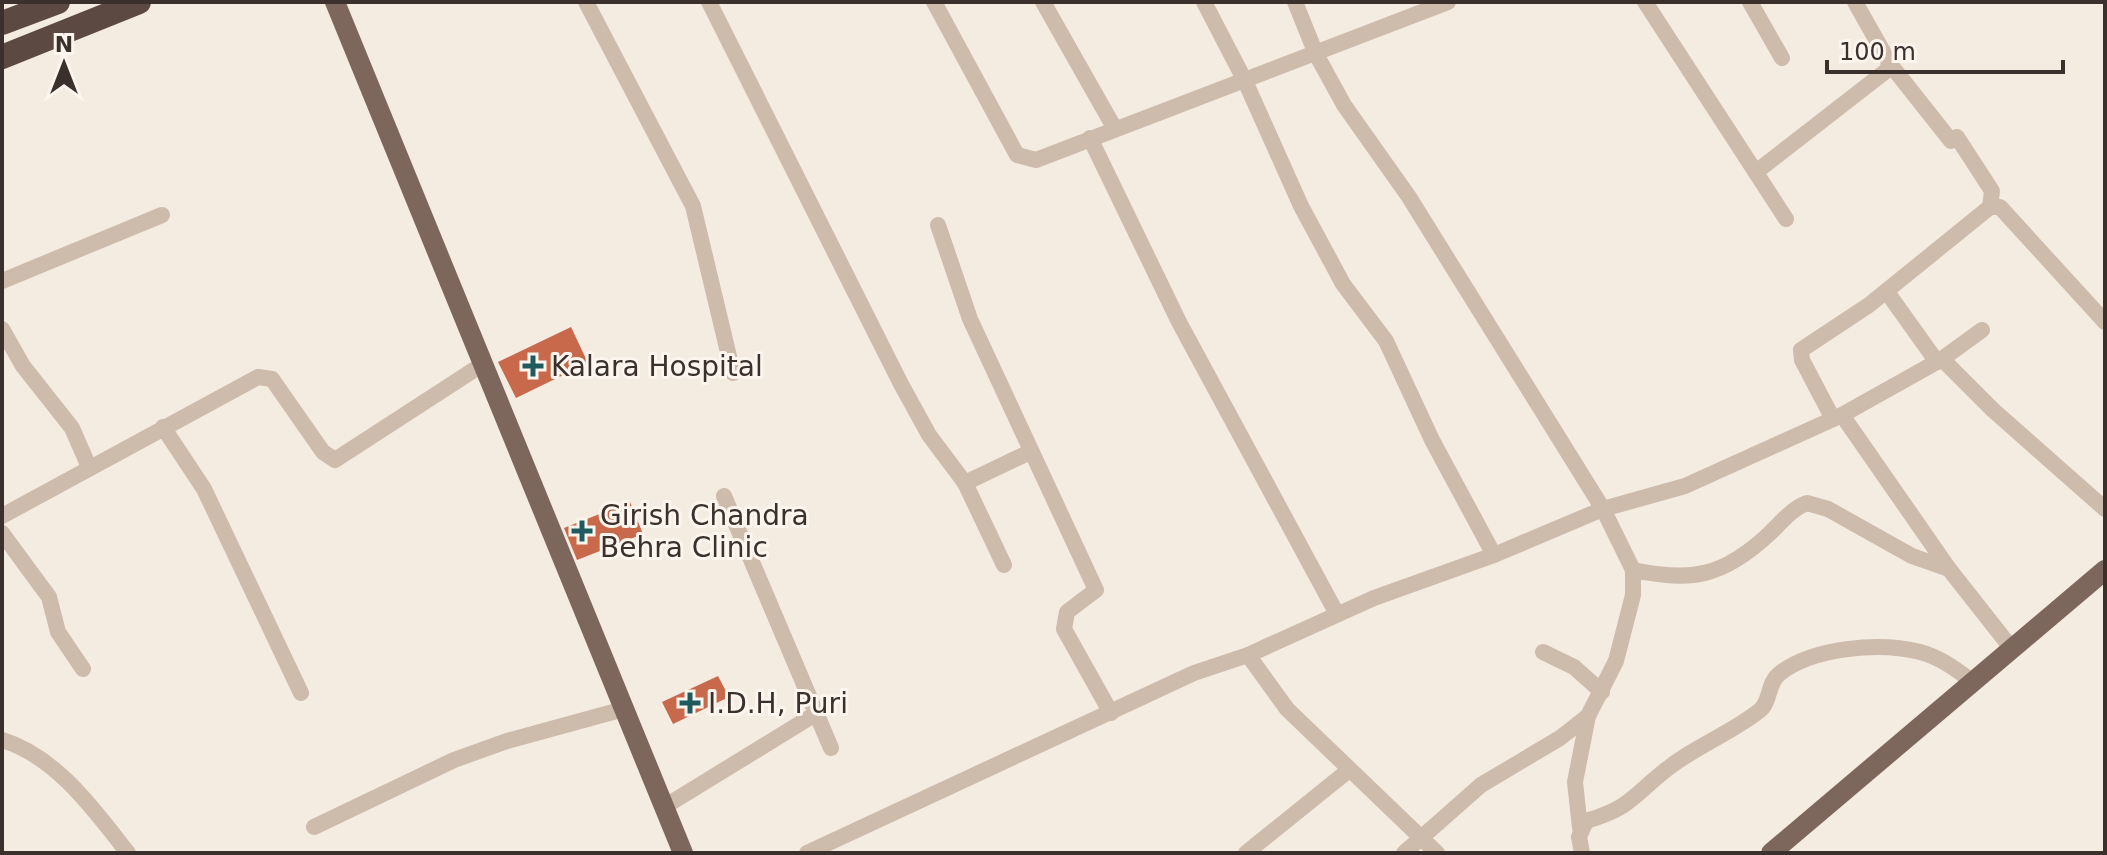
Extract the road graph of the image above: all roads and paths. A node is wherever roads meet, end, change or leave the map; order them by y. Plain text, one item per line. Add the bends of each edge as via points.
1 (58, 2) edge
2 (139, 2) edge
3 (335, 2) edge
4 (586, 2) edge
5 (709, 2) edge
6 (934, 2) edge
7 (1043, 2) edge
8 (1204, 2) edge
9 (1295, 2) edge
10 (1448, 2) edge
11 (1645, 2) edge
12 (1750, 2) edge
13 (1855, 2) edge
14 (2, 23) edge
15 (1316, 54) junction
16 (2, 57) edge
17 (1782, 58) dead end
18 (1890, 64) junction
19 (1245, 81) junction
20 (1115, 129) junction
21 (1090, 138) junction
22 (1756, 172) junction
23 (1990, 207) junction
24 (162, 215) dead end
25 (1786, 219) dead end
26 (938, 225) dead end
27 (2, 281) edge
28 (1887, 292) junction
29 (2105, 322) edge
30 (2, 329) edge
31 (1982, 330) dead end
32 (1939, 360) junction
33 (483, 364) junction
34 (733, 373) dead end
35 (1838, 417) junction
36 (163, 427) junction
37 (1030, 452) junction
38 (89, 467) junction
39 (965, 483) junction
40 (724, 496) dead end
41 (1603, 509) junction
42 (2105, 509) edge
43 (2, 516) edge
44 (2, 533) edge
45 (1494, 555) junction
46 (1004, 565) dead end
47 (1949, 569) junction
48 (1633, 570) junction
49 (2105, 570) edge
50 (1337, 614) junction
51 (2012, 649) junction
52 (1543, 652) dead end
53 (1248, 655) junction
54 (83, 669) dead end
55 (1973, 682) junction
56 (1602, 692) junction
57 (301, 693) dead end
58 (624, 709) junction
59 (817, 713) junction
60 (1111, 713) junction
61 (1588, 716) junction
62 (2, 740) edge
63 (831, 748) dead end
64 (1349, 770) junction
65 (664, 807) junction
66 (314, 827) dead end
67 (1580, 828) junction
68 (1422, 836) junction
69 (128, 853) edge
70 (683, 853) edge
71 (807, 853) edge
72 (1246, 853) edge
73 (1404, 853) edge
74 (1437, 853) edge
75 (1582, 853) edge
76 (1771, 853) edge

1 - 14 highway
2 - 16 highway
3 - 33 main road
4 - 34 street via 693,206
5 - 39 street via 901,384 929,435
6 - 21 street via 1017,155 1036,160
7 - 20 street
8 - 19 street
9 - 15 street
10 - 15 street
11 - 22 street
12 - 17 street
13 - 18 street
15 - 19 street
15 - 41 street
18 - 22 street
18 - 23 street via 1992,191
19 - 20 street
19 - 45 street via 1301,206 1343,284 1386,341
20 - 21 street
21 - 50 street via 1179,322
22 - 25 street
23 - 28 street
23 - 29 street via 2000,207
24 - 27 street
26 - 37 street via 970,319
28 - 32 street
28 - 35 street via 1801,350
30 - 38 street via 23,366 72,428
31 - 32 street
32 - 35 street
32 - 42 street
33 - 36 street via 335,460 323,452 277,385 265,377
33 - 58 main road
35 - 41 street via 1685,486
35 - 47 street
36 - 38 street
36 - 57 street via 204,489
37 - 39 street
37 - 60 street via 1096,590 1067,612 1064,629
38 - 43 street
39 - 46 street
40 - 59 street
41 - 45 street
41 - 48 street
44 - 54 street via 49,597 58,632
45 - 50 street
47 - 48 street via 1930,565 1828,509 1807,503 1739,556 1705,574 1672,578
47 - 51 street
48 - 56 street via 1628,621
49 - 51 main road
50 - 53 street
51 - 55 main road
52 - 56 street via 1574,667
53 - 60 street via 1194,673
53 - 64 street via 1287,709
55 - 67 street via 1946,662 1893,647 1815,657 1774,678 1760,710 1662,772 1628,806
55 - 76 main road
56 - 61 street
58 - 65 main road
58 - 66 street via 454,760
59 - 63 street
59 - 65 street
60 - 71 street
61 - 67 street via 1575,782
61 - 68 street via 1481,785
62 - 69 street via 73,786
64 - 68 street
64 - 72 street
65 - 70 main road
67 - 75 street
68 - 73 street
68 - 74 street

